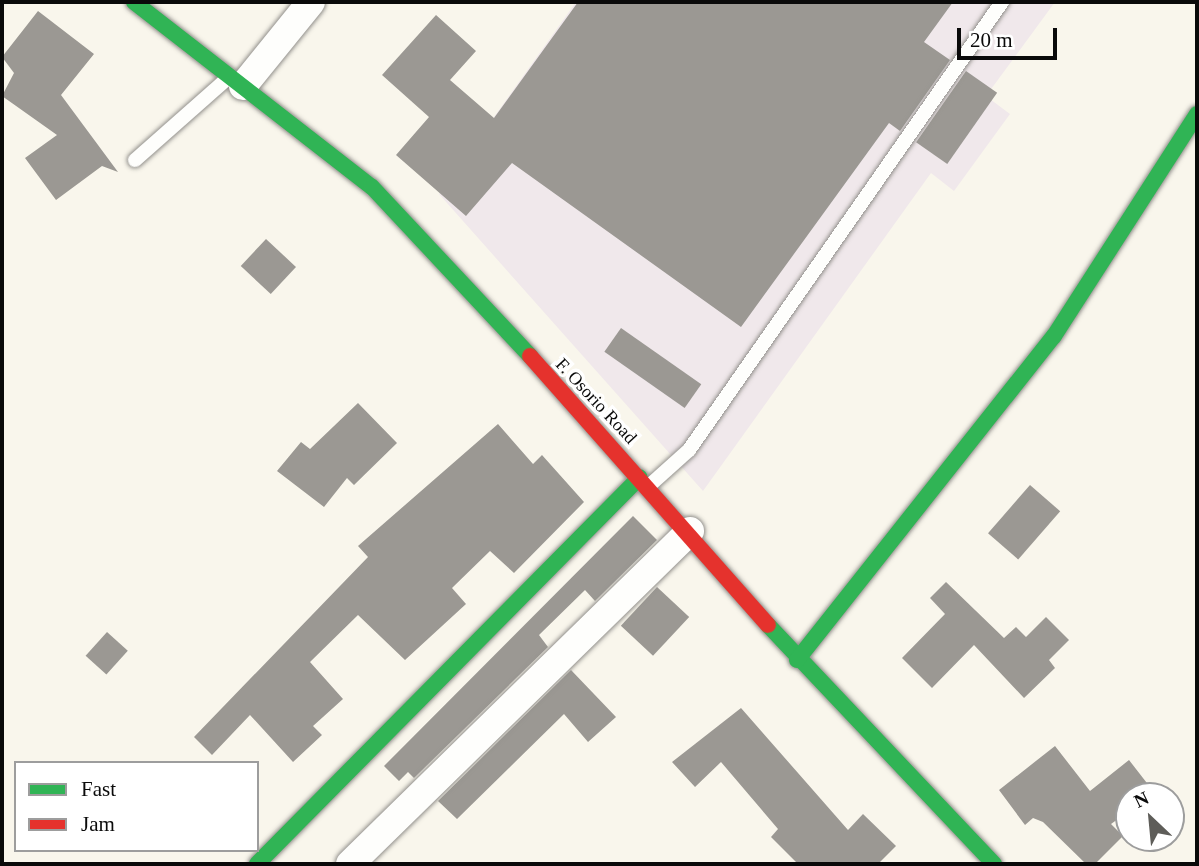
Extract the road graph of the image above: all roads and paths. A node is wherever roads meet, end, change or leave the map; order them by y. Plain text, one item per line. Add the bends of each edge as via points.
1 (134, 2) edge
2 (311, 2) edge
3 (1002, 2) edge
4 (236, 81) junction
5 (1197, 114) edge
6 (135, 160) dead end
7 (645, 481) junction
8 (690, 531) junction
9 (797, 660) junction
10 (257, 864) edge
11 (350, 864) edge
12 (994, 864) edge

1 - 4 street, F. Osorio Road
2 - 4 street
3 - 7 lane via 689,450
4 - 6 lane
4 - 7 street, F. Osorio Road via 372,187
5 - 9 street via 1054,336
7 - 8 street, F. Osorio Road
7 - 10 street
8 - 9 street, F. Osorio Road
8 - 11 street
9 - 12 street, F. Osorio Road

